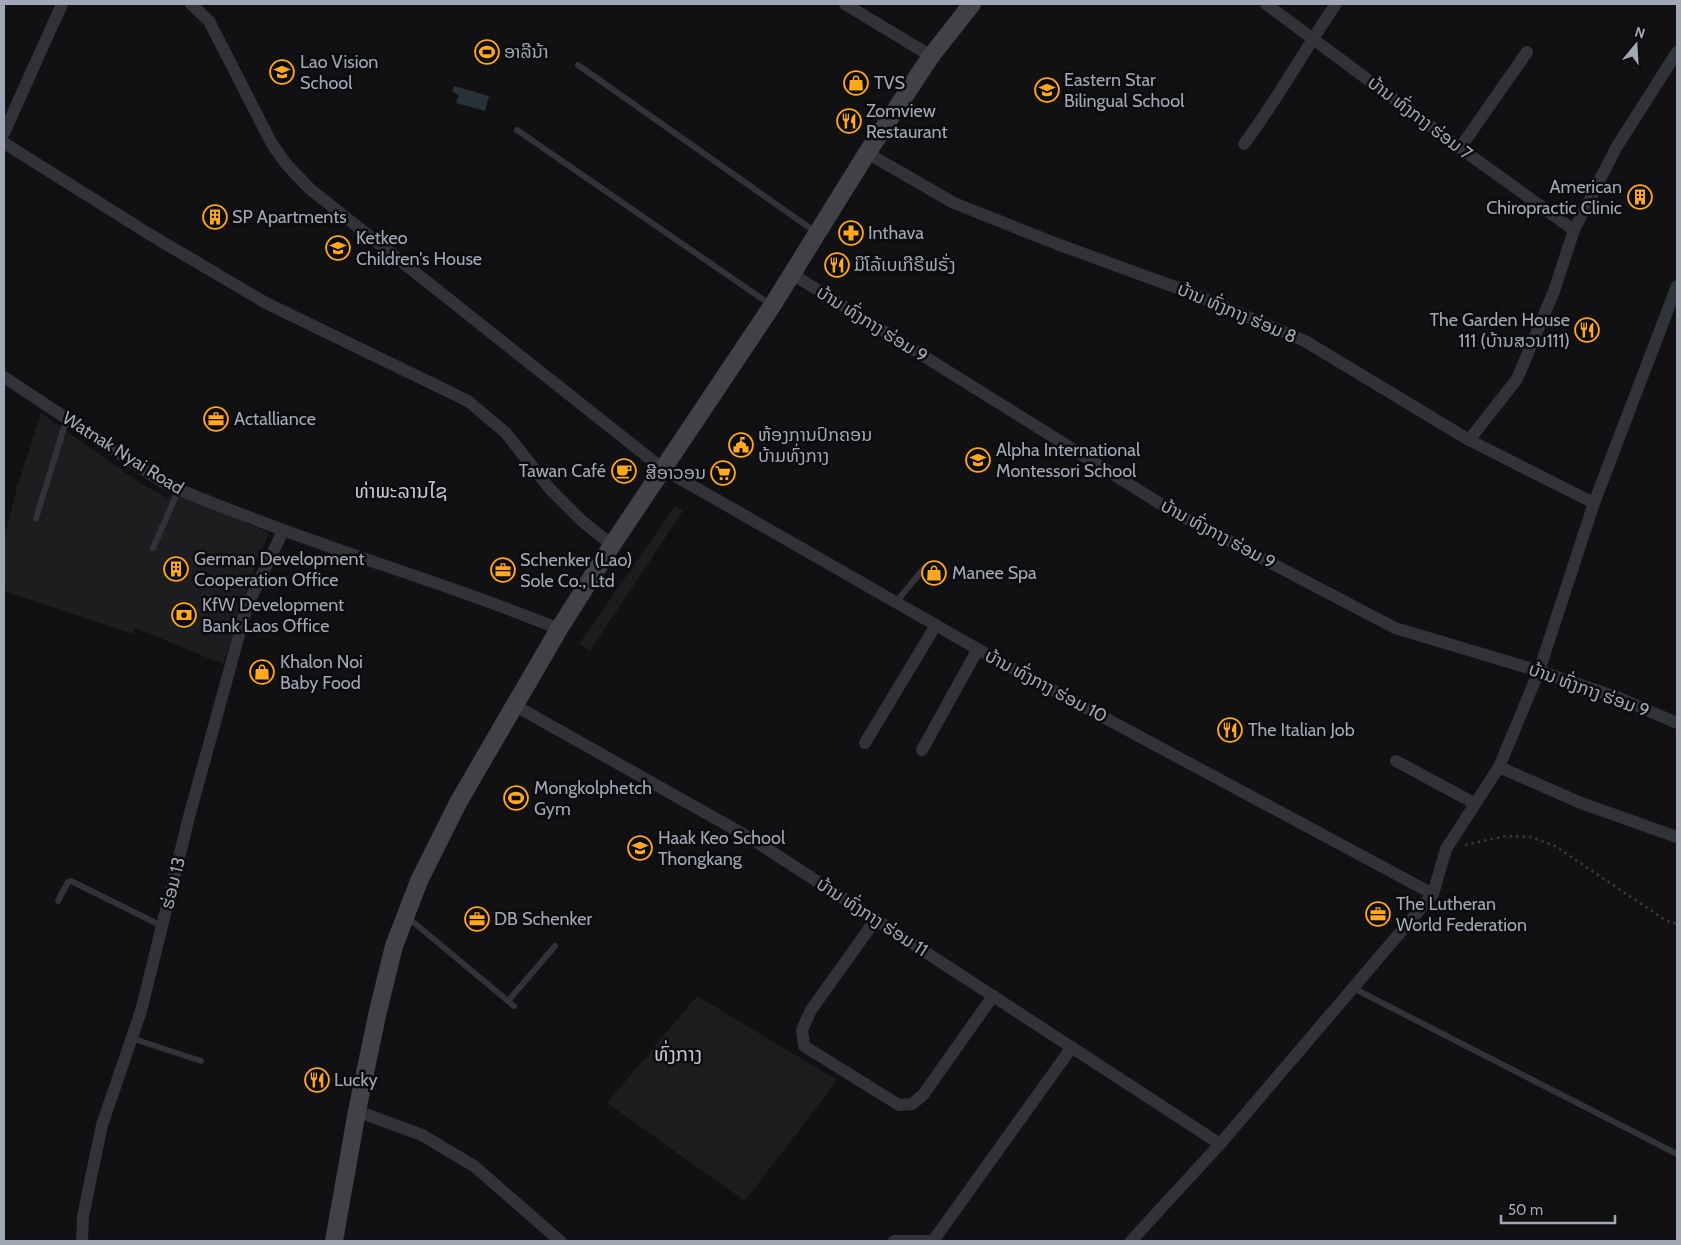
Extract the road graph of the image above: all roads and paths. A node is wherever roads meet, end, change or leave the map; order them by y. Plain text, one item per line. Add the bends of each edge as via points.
1 (62, 4) edge
2 (191, 4) edge
3 (845, 4) edge
4 (972, 4) edge
5 (1336, 4) edge
6 (1271, 5) edge
7 (1313, 38) junction
8 (1528, 52) dead end
9 (1677, 52) edge
10 (931, 56) junction
11 (578, 65) dead end
12 (516, 130) dead end
13 (4, 133) edge
14 (4, 143) edge
15 (1244, 144) dead end
16 (1460, 148) junction
17 (866, 153) junction
18 (1574, 230) junction
19 (818, 233) junction
20 (792, 274) junction
21 (1677, 286) edge
22 (772, 306) junction
23 (4, 377) edge
24 (67, 418) junction
25 (1469, 440) junction
26 (663, 470) junction
27 (179, 489) junction
28 (1594, 503) junction
29 (36, 518) dead end
30 (283, 531) junction
31 (612, 545) junction
32 (153, 548) dead end
33 (925, 567) dead end
34 (896, 602) junction
35 (936, 625) junction
36 (559, 629) junction
37 (978, 649) junction
38 (1539, 671) junction
39 (514, 705) junction
40 (1677, 723) edge
41 (865, 743) dead end
42 (922, 750) dead end
43 (1396, 761) dead end
44 (1499, 767) junction
45 (1474, 803) junction
46 (1677, 837) edge
47 (1446, 849) junction
48 (1433, 894) junction
49 (58, 901) dead end
50 (406, 915) junction
51 (876, 919) junction
52 (1677, 924) edge
53 (162, 926) junction
54 (556, 946) dead end
55 (1353, 988) junction
56 (993, 996) junction
57 (508, 1001) junction
58 (514, 1006) dead end
59 (131, 1038) junction
60 (1072, 1047) junction
61 (201, 1061) dead end
62 (357, 1112) junction
63 (1220, 1144) junction
64 (1677, 1154) edge
65 (82, 1241) edge
66 (334, 1241) edge
67 (560, 1241) edge
68 (894, 1241) edge
69 (1131, 1241) edge

1 - 13 street
2 - 26 street, ບ້ານ ທົ່ງກາງ ຮ່ອມ 10 via 209,21 272,144 310,189
3 - 10 street
4 - 10 street
5 - 7 street
6 - 7 street, ບ້ານ ທົ່ງກາງ ຮ່ອມ 7
7 - 15 street via 1267,114
7 - 16 street, ບ້ານ ທົ່ງກາງ ຮ່ອມ 7
8 - 16 street
9 - 18 street via 1616,148
10 - 17 street
11 - 19 lane
12 - 22 lane
14 - 31 street via 149,234 266,302 468,401 506,434 550,489
16 - 18 street, ບ້ານ ທົ່ງກາງ ຮ່ອມ 7
17 - 19 street
17 - 25 street, ບ້ານ ທົ່ງກາງ ຮ່ອມ 8 via 954,203 1186,291 1305,341
18 - 25 street via 1554,291 1517,379
19 - 20 street
20 - 22 street
20 - 38 street, ບ້ານ ທົ່ງກາງ ຮ່ອມ 9 via 1172,511 1395,628
21 - 28 street
22 - 26 street
23 - 24 street, Watnak Nyai Road
24 - 27 street, Watnak Nyai Road
24 - 29 lane
25 - 28 street, ບ້ານ ທົ່ງກາງ ຮ່ອມ 8
26 - 31 street
26 - 34 street, ບ້ານ ທົ່ງກາງ ຮ່ອມ 10
27 - 30 street, Watnak Nyai Road
27 - 32 lane
28 - 38 street
30 - 36 street, Watnak Nyai Road via 512,609
30 - 53 street, ຮ່ອມ 13 via 247,606
31 - 36 street
33 - 34 lane
34 - 35 street, ບ້ານ ທົ່ງກາງ ຮ່ອມ 10
35 - 37 street, ບ້ານ ທົ່ງກາງ ຮ່ອມ 10
35 - 41 street
36 - 39 street
37 - 42 street
37 - 48 street, ບ້ານ ທົ່ງກາງ ຮ່ອມ 10
38 - 40 street, ບ້ານ ທົ່ງກາງ ຮ່ອມ 9 via 1619,698
38 - 44 street
39 - 50 street via 459,801 419,881
39 - 51 street, ບ້ານ ທົ່ງກາງ ຮ່ອມ 11 via 752,839
43 - 45 street
44 - 45 street
44 - 46 street via 1581,803
45 - 47 street
47 - 48 street
47 - 52 path via 1506,836 1531,837 1555,846 1665,920
48 - 55 street
49 - 53 lane via 71,882
50 - 57 lane
50 - 62 street via 389,964
51 - 56 street, ບ້ານ ທົ່ງກາງ ຮ່ອມ 11
51 - 56 street via 811,1010 802,1030 804,1046 899,1105 912,1104 923,1095
53 - 59 street, ຮ່ອມ 13
54 - 57 lane
55 - 63 street
55 - 64 lane
56 - 60 street, ບ້ານ ທົ່ງກາງ ຮ່ອມ 11
57 - 58 lane
59 - 61 lane
59 - 65 street, ຮ່ອມ 13 via 102,1125 83,1216
60 - 63 street, ບ້ານ ທົ່ງກາງ ຮ່ອມ 11
60 - 68 street via 933,1241
62 - 66 street
62 - 67 street via 422,1135 474,1166
63 - 69 street

